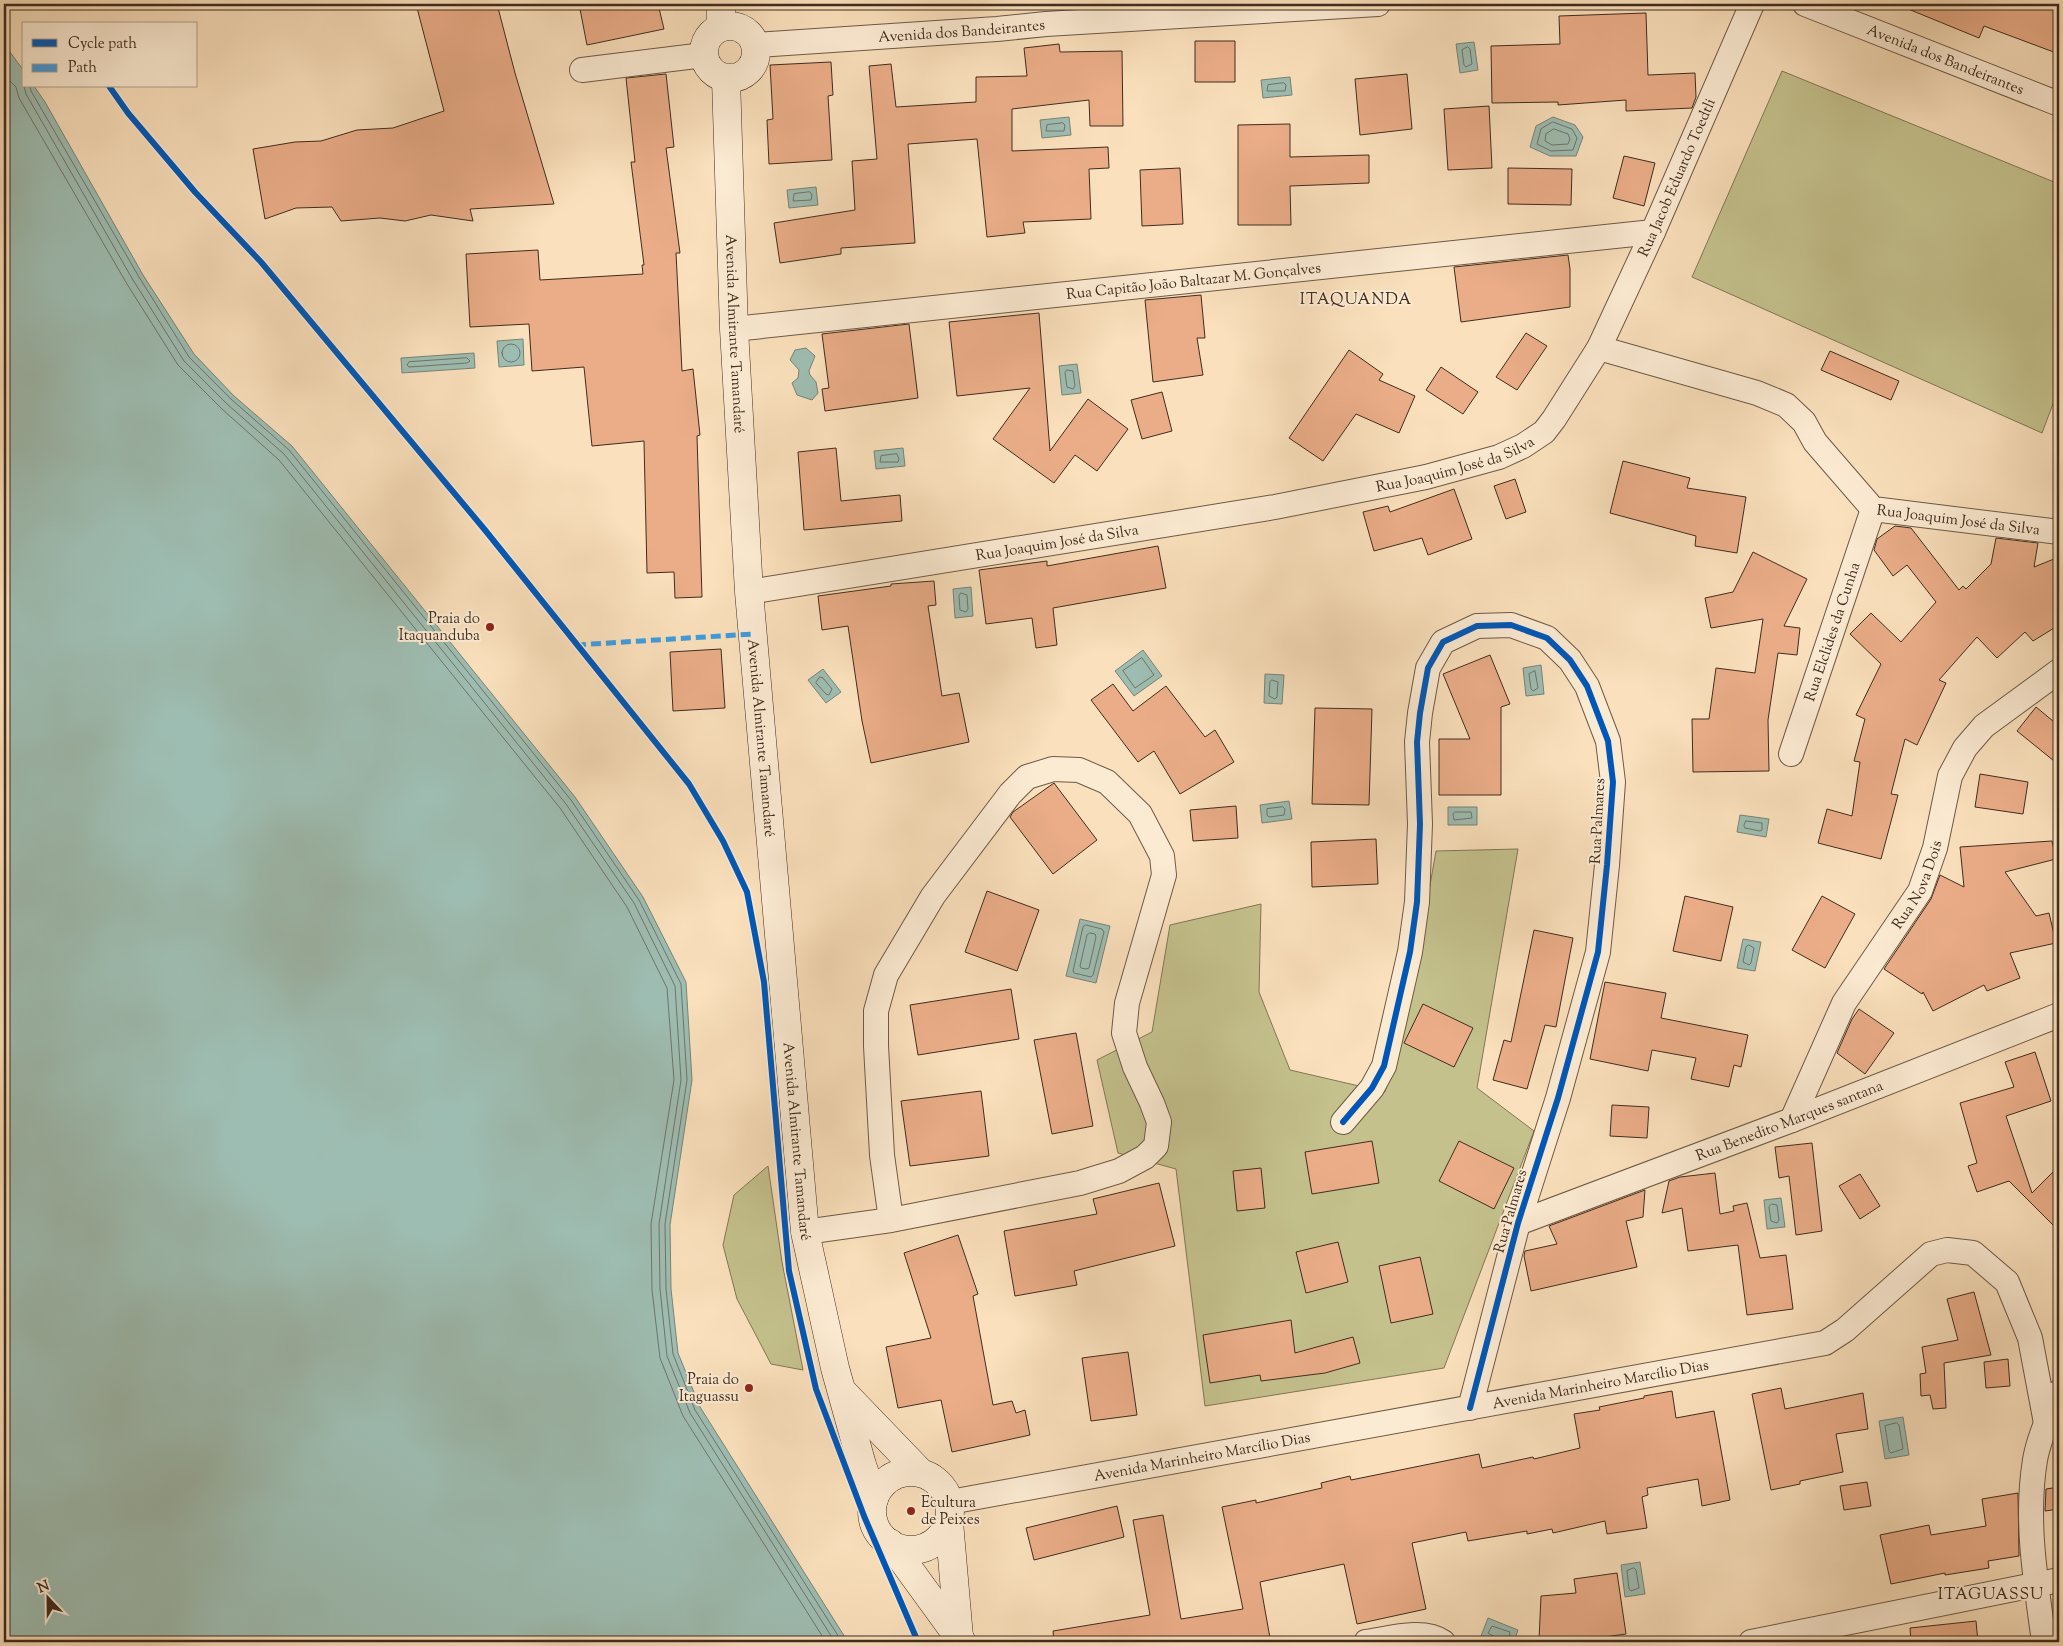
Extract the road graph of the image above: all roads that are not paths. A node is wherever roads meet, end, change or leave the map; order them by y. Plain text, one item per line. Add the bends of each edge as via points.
1 (1060, 4) edge
2 (1378, 4) edge
3 (1752, 4) edge
4 (1805, 4) edge
5 (721, 16) edge
6 (1046, 24) junction
7 (756, 45) junction
8 (704, 55) junction
9 (582, 70) dead end
10 (726, 78) junction
11 (2059, 104) edge
12 (1653, 232) junction
13 (734, 328) junction
14 (1599, 348) junction
15 (1873, 509) junction
16 (2059, 532) edge
17 (749, 592) junction
18 (2059, 671) edge
19 (1791, 754) dead end
20 (2059, 1015) edge
21 (1792, 1120) junction
22 (1343, 1122) dead end
23 (891, 1220) junction
24 (1518, 1222) junction
25 (805, 1232) junction
26 (843, 1392) junction
27 (2059, 1392) edge
28 (1470, 1408) junction
29 (2046, 1423) junction
30 (920, 1472) junction
31 (874, 1499) junction
32 (949, 1512) junction
33 (890, 1543) junction
34 (2048, 1582) edge
35 (961, 1641) edge
36 (1366, 1642) edge
37 (1443, 1642) edge
38 (1751, 1642) edge
39 (2044, 1642) edge

1 - 6 street
2 - 6 street, Avenida dos Bandeirantes
3 - 12 street, Rua Jacob Eduardo Toedtli
4 - 11 street, Avenida dos Bandeirantes
5 - 7 main road via 752,37
5 - 8 main road via 707,38
6 - 7 street, Avenida dos Bandeirantes
7 - 10 main road via 755,62 750,69 735,78
8 - 9 street
8 - 10 main road via 711,70
10 - 13 main road, Avenida Almirante Tamandaré
12 - 13 street, Rua Capitão João Baltazar M. Gonçalves
12 - 14 street, Rua Jacob Eduardo Toedtli
13 - 17 main road, Avenida Almirante Tamandaré
14 - 15 street, Rua Joaquim José da Silva via 1756,393 1786,405 1804,422 1815,442
14 - 17 street, Rua Joaquim José da Silva via 1544,432 1499,456 1426,477 1275,507
15 - 16 street, Rua Joaquim José da Silva
15 - 19 street, Rua Elclides da Cunha
17 - 25 main road, Avenida Almirante Tamandaré
18 - 21 street, Rua Nova Dois via 1984,726 1965,748 1950,776 1935,848 1920,891 1844,1003
20 - 21 street, Rua Benedito Marques santana
21 - 24 street, Rua Benedito Marques santana
22 - 24 street, Rua Palmares via 1372,1088 1384,1066 1410,952 1417,902 1420,824 1417,742 1428,668 1443,642 1477,626 1511,625 1547,638 1570,660 1587,686 1608,741 1613,782 1598,952 1558,1098
23 - 23 street via 1080,1183 1118,1171 1144,1157 1156,1146 1159,1122 1124,1033 1127,1003 1164,875 1162,856 1140,814 1107,782 1079,770 1053,769 1027,777 1010,794 933,896 886,974 876,1011 876,1046 882,1156
23 - 25 street
24 - 28 street, Rua Palmares
25 - 26 main road, Avenida Almirante Tamandaré
26 - 30 main road, Avenida Almirante Tamandaré
26 - 31 main road, Avenida Almirante Tamandaré
27 - 29 street
28 - 29 street, Avenida Marinheiro Marcílio Dias via 1825,1343 1845,1330 1931,1254 1947,1250 1973,1253 2007,1282 2030,1338
28 - 32 street, Avenida Marinheiro Marcílio Dias
29 - 34 street via 2036,1459 2030,1509
30 - 31 main road via 900,1473 892,1477
30 - 32 main road, Avenida Almirante Tamandaré via 944,1489
31 - 33 main road, Avenida Almirante Tamandaré via 873,1521 879,1534
32 - 33 main road via 940,1538 925,1547 907,1549
32 - 35 main road, Avenida Almirante Tamandaré
33 - 35 main road, Avenida Almirante Tamandaré
34 - 38 street
34 - 39 street
36 - 37 street via 1419,1635

